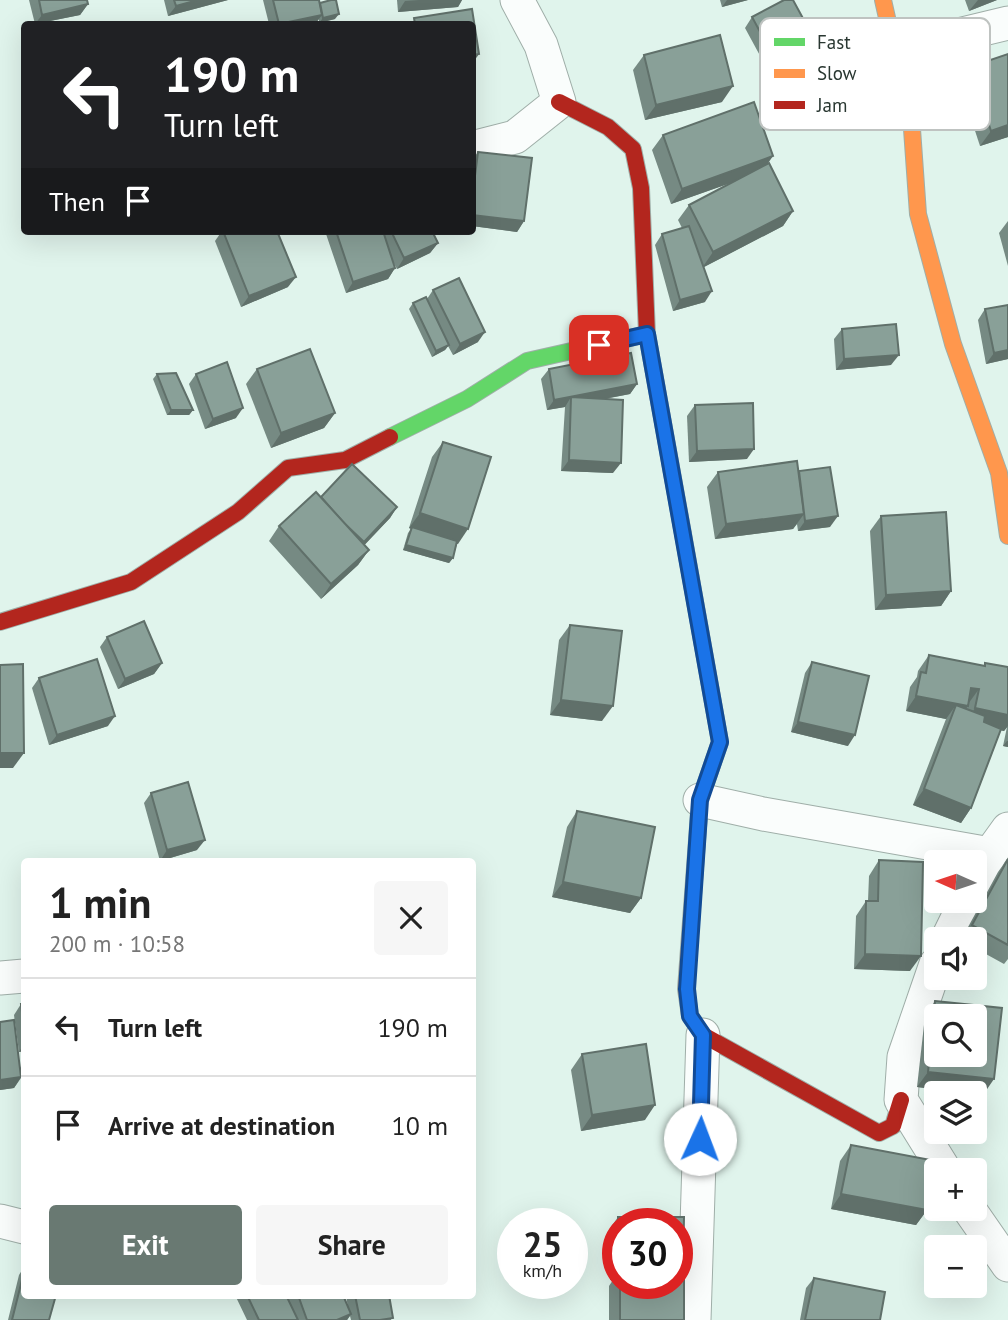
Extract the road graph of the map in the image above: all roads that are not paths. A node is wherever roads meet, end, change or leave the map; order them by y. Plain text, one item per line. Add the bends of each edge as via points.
1 (517, 0) edge
2 (883, 0) edge
3 (888, 18) edge
4 (1008, 23) edge
5 (990, 27) edge
6 (559, 102) junction
7 (912, 130) edge
8 (476, 147) edge
9 (647, 334) junction
10 (1008, 536) edge
11 (0, 622) edge
12 (700, 800) junction
13 (999, 842) edge
14 (987, 863) edge
15 (21, 976) edge
16 (0, 978) edge
17 (927, 990) edge
18 (703, 1035) junction
19 (901, 1100) junction
20 (937, 1158) edge
21 (0, 1221) edge
22 (977, 1221) edge
23 (21, 1226) edge
24 (1008, 1265) edge
25 (694, 1320) edge

1 - 6 street via 541,45
2 - 3 street
4 - 5 street
6 - 8 street via 515,136
6 - 9 street via 608,127 633,149 641,188
7 - 10 street via 918,214 953,344 999,473
9 - 11 street via 527,361 467,399 345,460 288,468 238,512 131,582
9 - 12 street via 720,742
12 - 13 street via 763,814
12 - 18 street via 687,989 690,1016
13 - 14 street
15 - 16 street
17 - 19 street via 904,1057
18 - 19 street via 879,1133 893,1126
18 - 25 street
19 - 20 street
21 - 23 street
22 - 24 street

